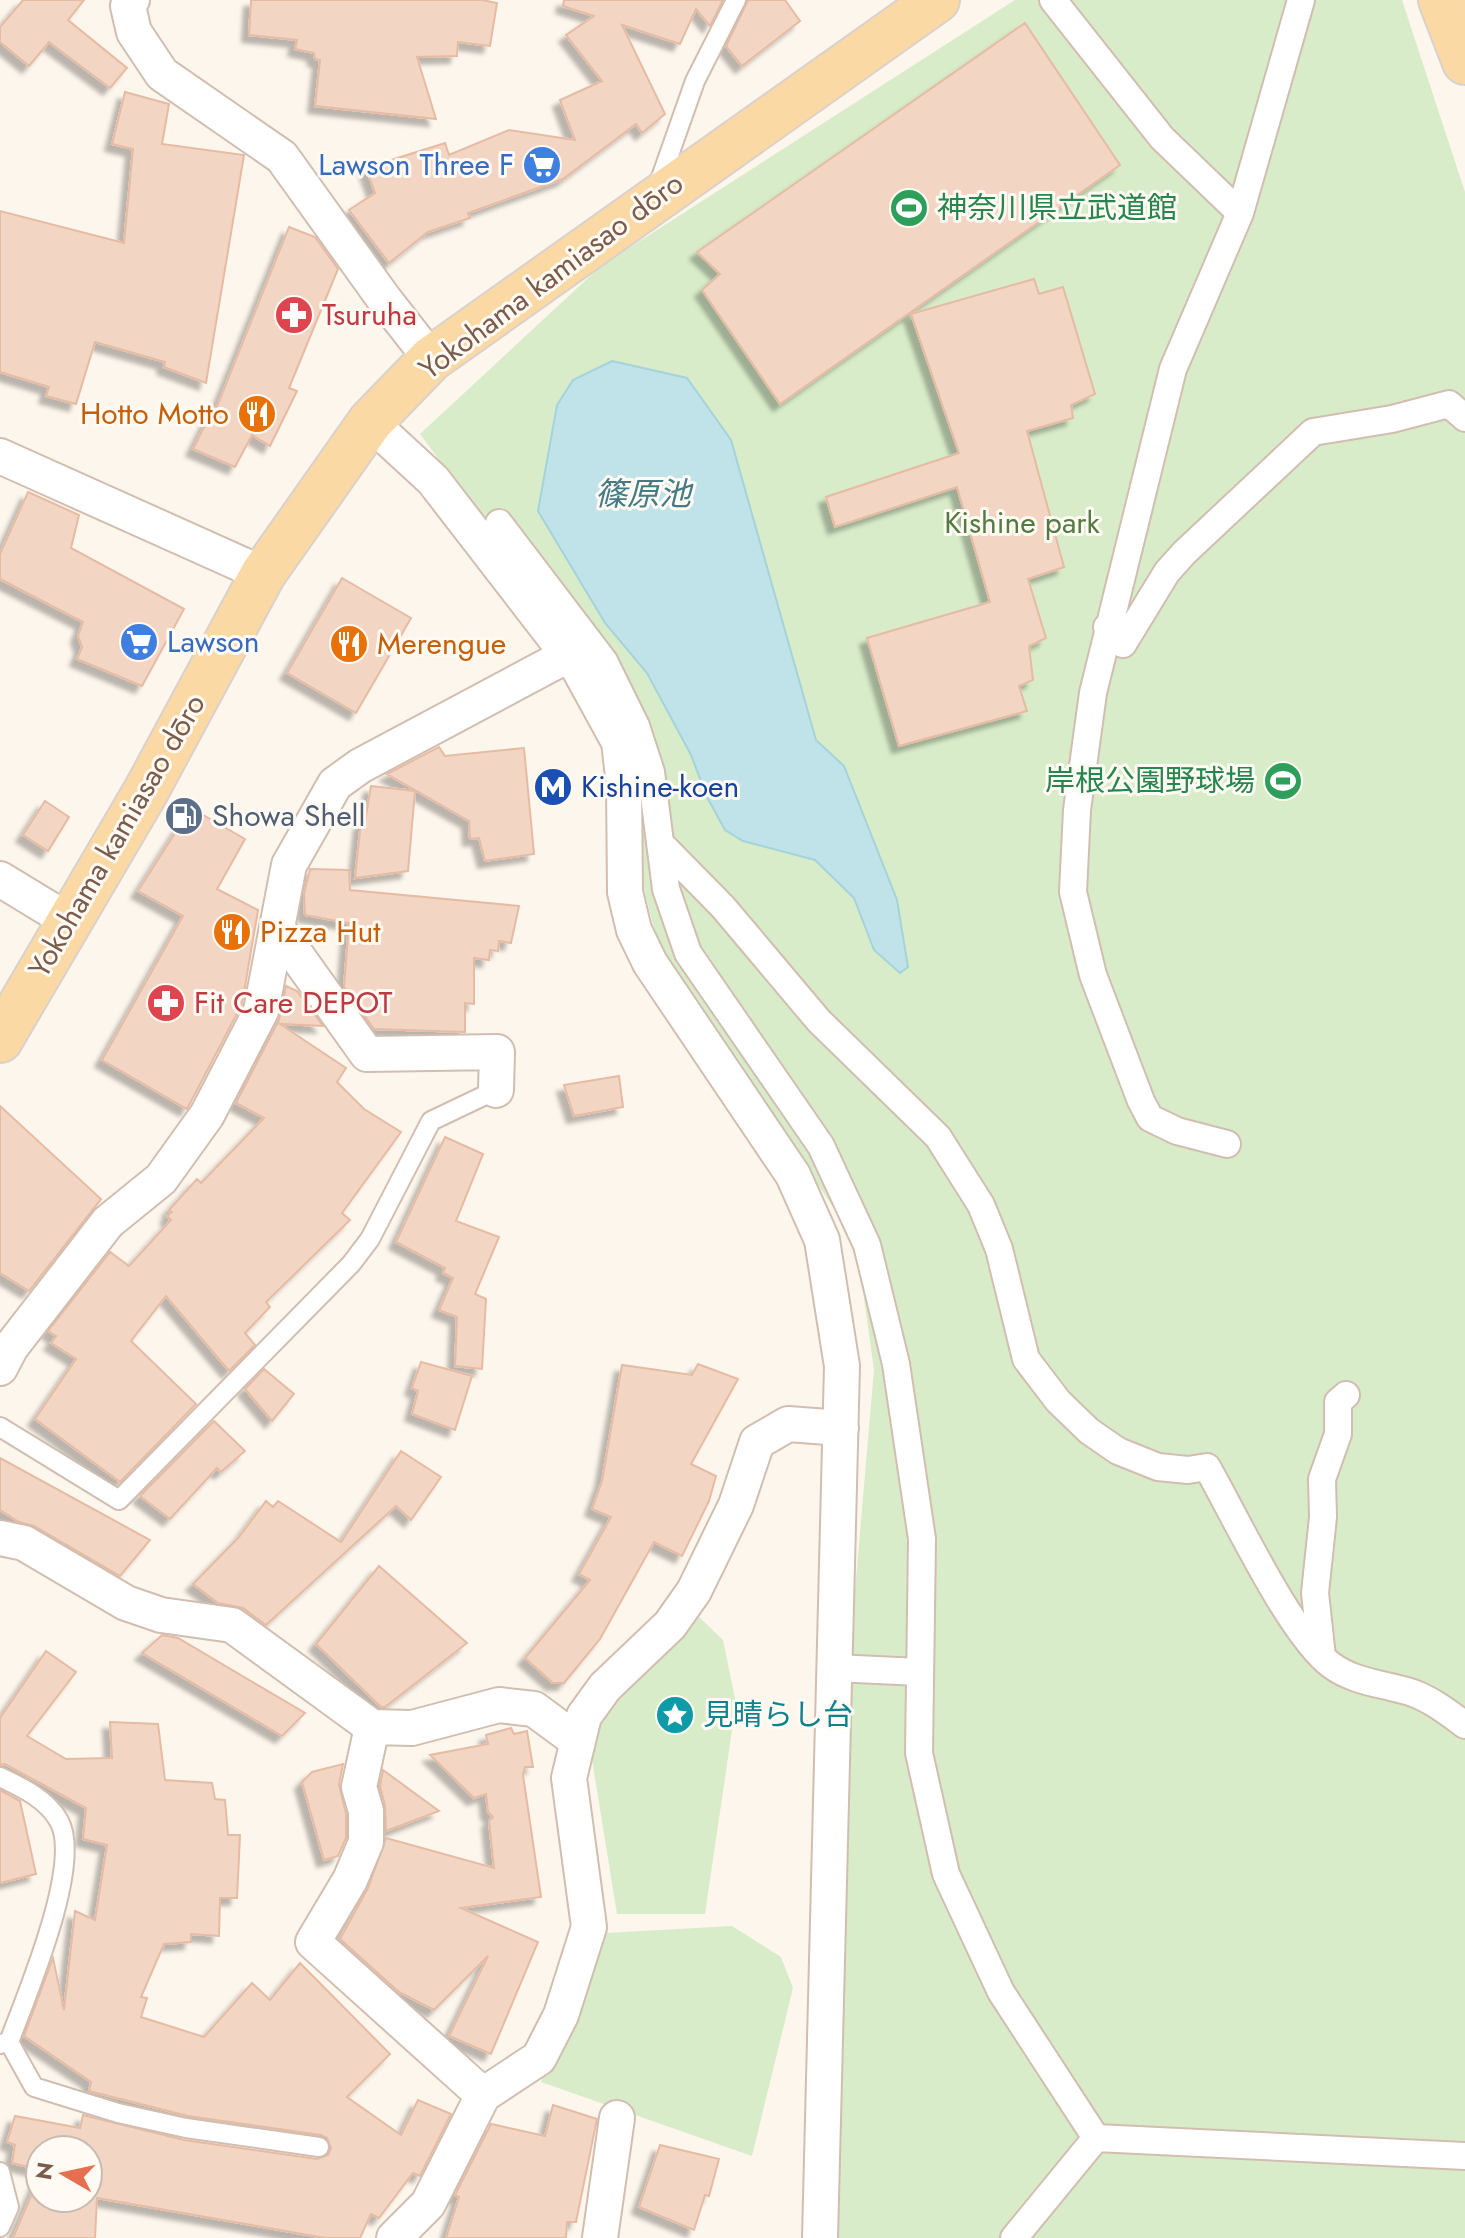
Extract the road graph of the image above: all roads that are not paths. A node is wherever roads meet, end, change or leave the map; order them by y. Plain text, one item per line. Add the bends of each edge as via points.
1 (736, 0) edge
2 (937, 0) edge
3 (1053, 0) edge
4 (1301, 0) edge
5 (1441, 0) edge
6 (126, 2) edge
7 (1465, 62) edge
8 (653, 199) junction
9 (1240, 213) junction
10 (431, 359) junction
11 (1465, 418) edge
12 (370, 422) junction
13 (0, 456) edge
14 (499, 523) dead end
15 (263, 574) junction
16 (1107, 627) junction
17 (568, 655) junction
18 (660, 843) junction
19 (0, 879) edge
20 (69, 921) junction
21 (277, 928) junction
22 (0, 1040) edge
23 (496, 1090) joint
24 (1227, 1144) dead end
25 (0, 1368) edge
26 (1346, 1395) dead end
27 (0, 1427) edge
28 (841, 1428) junction
29 (0, 1538) edge
30 (1322, 1657) junction
31 (835, 1668) junction
32 (919, 1672) junction
33 (1465, 1725) edge
34 (372, 1727) junction
35 (576, 1740) junction
36 (0, 1777) edge
37 (4, 2043) edge
38 (483, 2095) junction
39 (617, 2118) dead end
40 (1096, 2138) junction
41 (319, 2147) dead end
42 (1465, 2156) edge
43 (0, 2172) edge
44 (0, 2227) edge
45 (394, 2238) edge
46 (600, 2238) edge
47 (820, 2238) edge
48 (1014, 2238) edge

1 - 8 lane via 695,81
2 - 8 main road, Yokohama kamiasao dōro
3 - 9 street via 1162,138
4 - 9 street
5 - 7 main road
6 - 10 street via 134,32 162,74 282,157
8 - 10 main road, Yokohama kamiasao dōro
9 - 16 street via 1173,369
10 - 12 main road, Yokohama kamiasao dōro
11 - 16 street via 1449,404 1313,432 1184,553 1123,644
12 - 15 main road, Yokohama kamiasao dōro
12 - 17 street via 433,480
13 - 15 street
14 - 18 street via 604,661 647,760
15 - 20 main road, Yokohama kamiasao dōro
16 - 24 street via 1077,810 1073,892 1093,975 1150,1118
17 - 21 street via 335,784 289,865
17 - 28 street via 619,742 623,862 634,930 650,963 793,1175 820,1233 842,1366
18 - 30 street via 723,907 819,1021 938,1137 981,1205 999,1249 1026,1359 1058,1401 1118,1451 1158,1467 1207,1467 1277,1593
18 - 32 street via 666,889 688,953 821,1146 867,1245 896,1364 922,1539
19 - 20 street
20 - 22 main road, Yokohama kamiasao dōro
21 - 23 street via 367,1054 497,1052
21 - 25 street via 261,1011 207,1115 161,1179 108,1222
23 - 27 lane via 431,1121 370,1239 351,1264 119,1500
26 - 30 street via 1338,1402 1338,1434 1322,1479 1315,1593
28 - 31 street
28 - 35 street via 788,1424 757,1442 736,1505 694,1591 670,1625 605,1687 584,1716
29 - 34 street via 24,1543 126,1603 161,1615 232,1625
30 - 33 street via 1351,1676 1413,1694
31 - 32 street
31 - 47 street
32 - 40 street via 919,1753 946,1874 1001,1992
34 - 35 street via 412,1728 499,1705 534,1709
34 - 38 street via 359,1787 366,1842 313,1942
35 - 38 street via 569,1778 589,1927 561,2015 539,2058
36 - 37 lane via 30,1791 59,1822 64,1852 52,1928
37 - 41 lane via 34,2087 186,2128
38 - 45 street via 428,2204
39 - 46 street
40 - 42 street
40 - 48 street
43 - 44 lane via 9,2207

